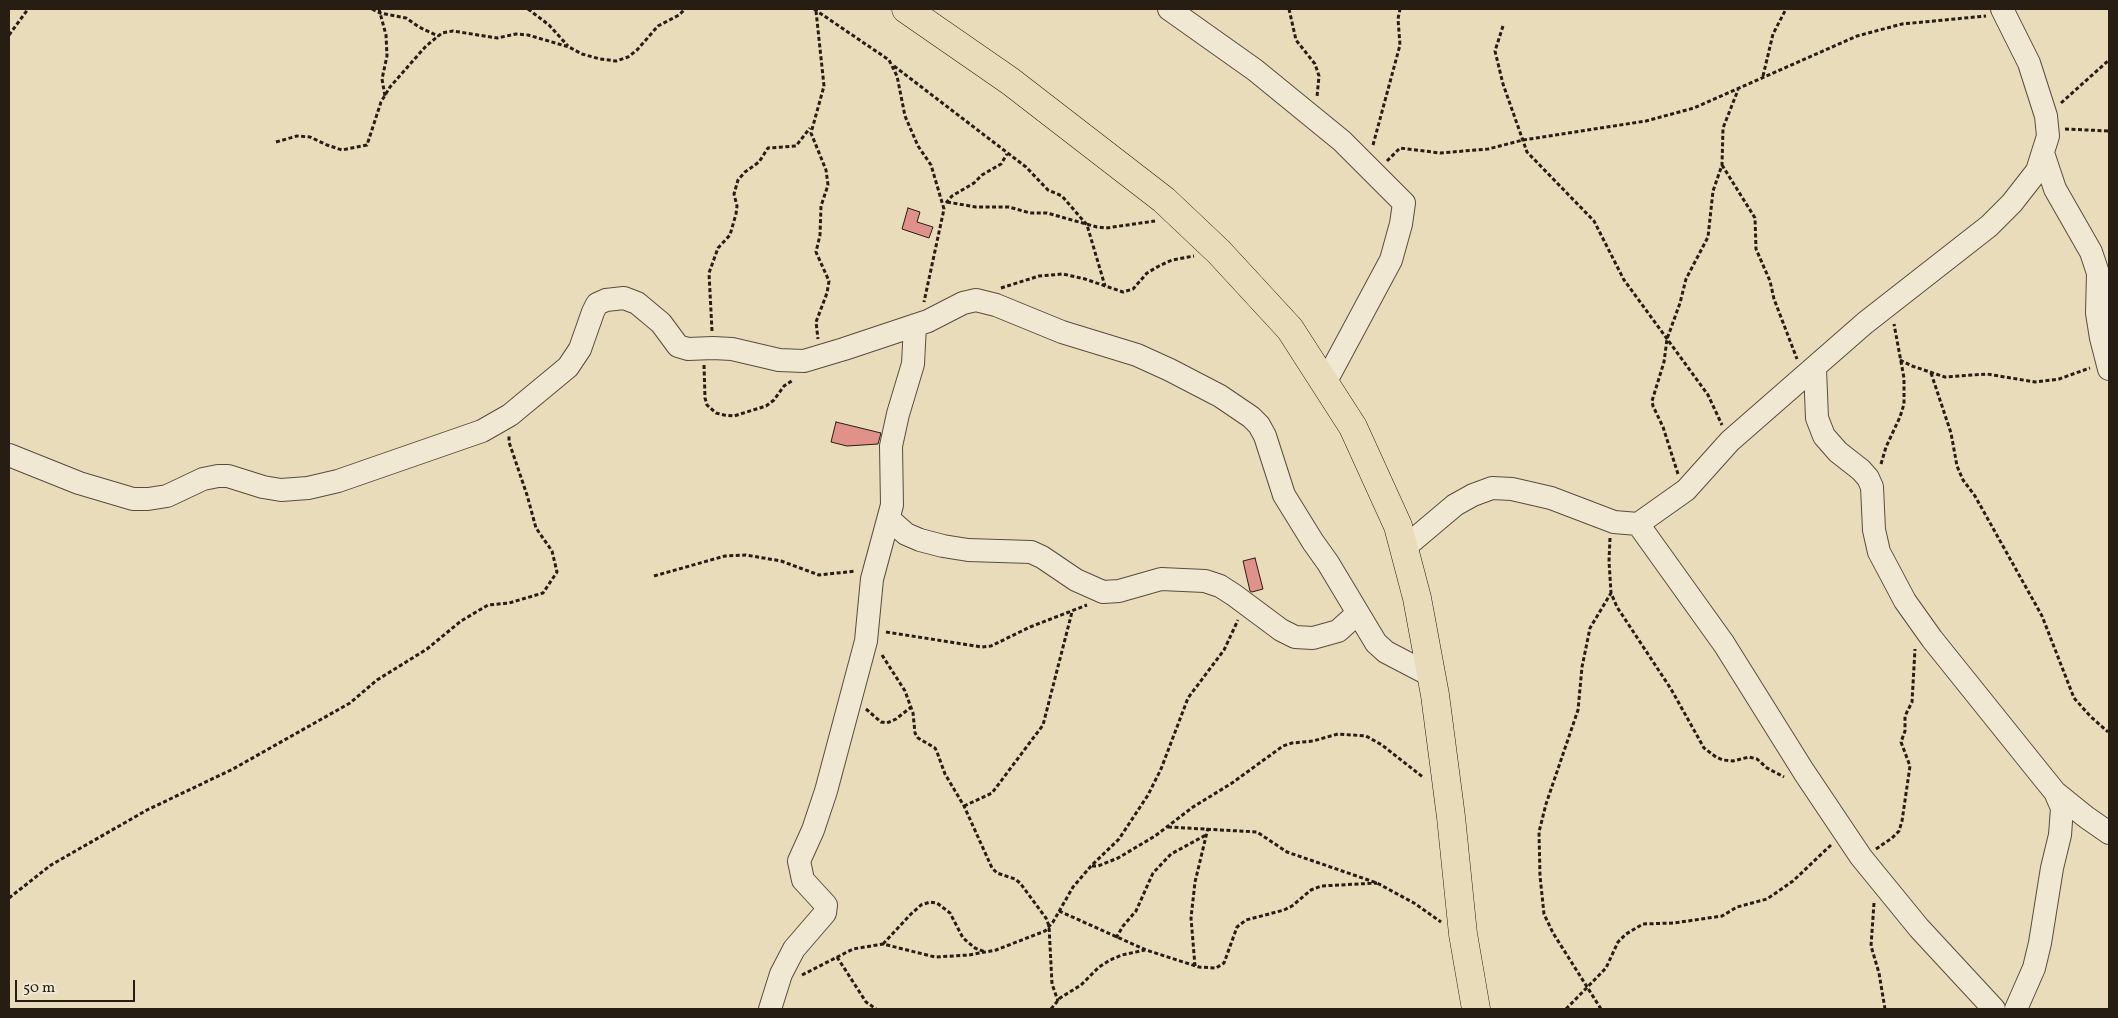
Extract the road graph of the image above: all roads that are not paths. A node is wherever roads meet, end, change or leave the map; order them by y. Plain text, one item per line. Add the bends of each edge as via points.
1 (906, 9) edge
2 (1169, 9) edge
3 (2004, 12) edge
4 (2043, 152) junction
5 (917, 325) junction
6 (2108, 365) edge
7 (1811, 372) junction
8 (1325, 383) junction
9 (9, 455) edge
10 (889, 519) junction
11 (1638, 524) junction
12 (1404, 548) junction
13 (1358, 613) junction
14 (1432, 676) junction
15 (2054, 792) junction
16 (2107, 829) edge
17 (772, 1002) edge
18 (1476, 1009) edge
19 (1994, 1009) edge
20 (2016, 1009) edge

1 - 8 main road via 1010,81 1182,217 1290,328
2 - 8 street via 1255,70 1342,140 1404,203 1391,260
3 - 4 street via 2029,63 2047,122
4 - 6 street via 2054,189 2091,252 2098,273 2097,313
4 - 7 street via 2038,171 1989,226 1865,323
5 - 9 street via 804,361 779,360 732,349 678,346 661,323 637,303 624,298 606,300 593,312 580,349 568,367 510,415 482,431 352,476 293,490 263,487 218,476 167,496 133,499 79,483
5 - 10 street via 913,364 893,434
5 - 13 street via 976,300 1062,332 1138,355 1220,396 1251,417 1265,436 1284,495
7 - 11 street via 1730,441 1686,490
7 - 15 street via 1817,418 1824,436 1868,478 1872,487 1874,530 1879,552 1915,616
8 - 12 main road via 1353,426 1398,526
10 - 13 street via 906,534 943,546 1030,552 1083,584 1104,592 1161,579 1205,581 1220,586 1295,637 1313,638 1338,631
10 - 17 street via 874,572 868,628 826,791 799,861 803,880 826,905 794,949
11 - 12 street via 1614,522 1551,498 1492,488 1455,505
11 - 19 street via 1724,644 1861,857 1919,928
12 - 14 main road
13 - 14 street via 1376,643 1386,652
14 - 18 main road
15 - 16 street
15 - 20 street via 2062,808 2060,835 2034,968

